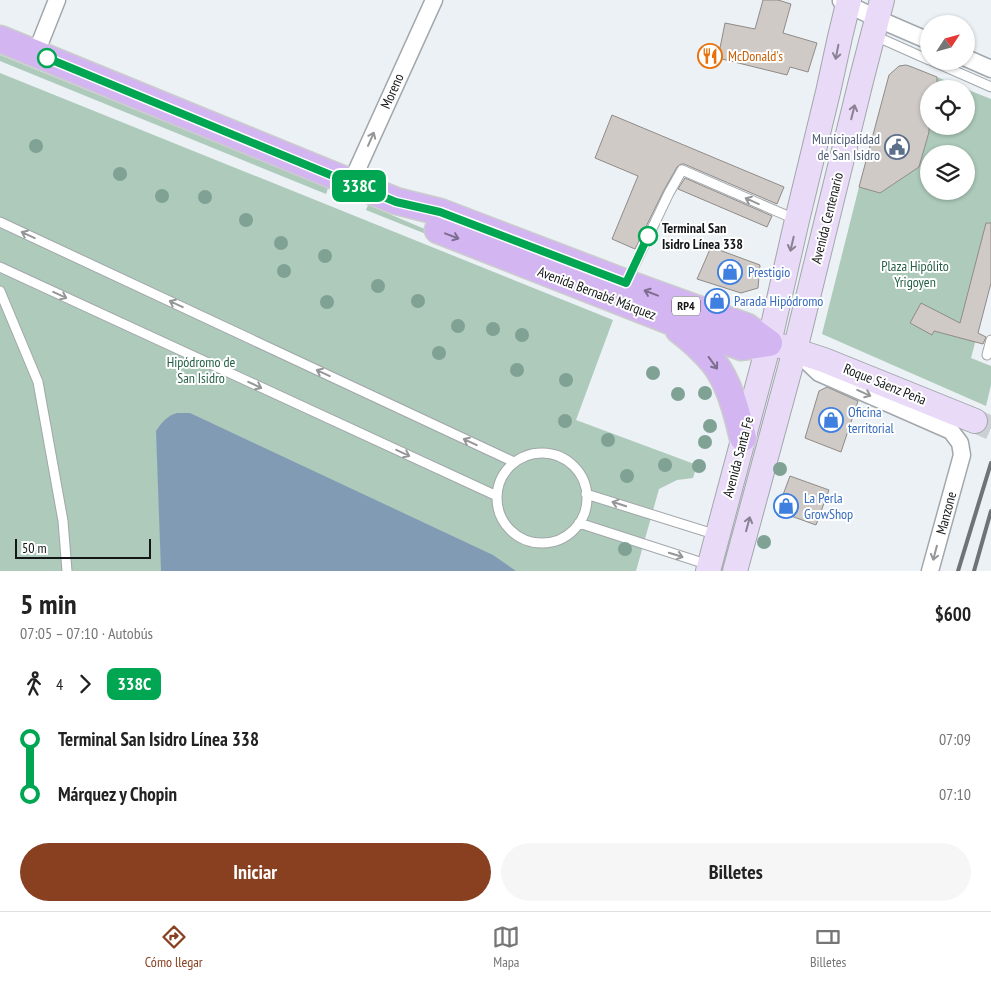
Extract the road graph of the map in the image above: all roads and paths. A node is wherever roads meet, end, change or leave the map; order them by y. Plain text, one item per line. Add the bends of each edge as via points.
1 (57, 0) edge
2 (434, 0) edge
3 (845, 2) edge
4 (878, 18) edge
5 (920, 37) edge
6 (0, 39) edge
7 (920, 53) edge
8 (36, 54) junction
9 (975, 62) edge
10 (951, 70) edge
11 (991, 70) edge
12 (991, 87) edge
13 (351, 183) junction
14 (396, 202) junction
15 (797, 220) junction
16 (0, 222) edge
17 (0, 267) edge
18 (626, 283) junction
19 (0, 291) edge
20 (665, 319) junction
21 (991, 340) edge
22 (769, 342) junction
23 (795, 350) junction
24 (987, 355) dead end
25 (975, 421) tunnel mouth
26 (743, 438) junction
27 (962, 456) joint
28 (514, 462) junction
29 (586, 494) junction
30 (496, 496) junction
31 (580, 523) junction
32 (717, 535) junction
33 (709, 568) edge
34 (67, 571) edge
35 (735, 571) edge
36 (930, 571) edge

1 - 8 street
13 -> 2 street, Moreno
3 - 4 street
3 -> 15 main road, Avenida Centenario via 840,38
4 - 5 street
4 - 7 lane
23 -> 4 main road, Avenida Centenario
6 - 8 main road, Avenida Bernabé Márquez / RP4
8 - 13 main road, Avenida Bernabé Márquez / RP4
9 - 11 street
10 - 12 lane
13 - 14 main road, Avenida Bernabé Márquez / RP4
14 - 18 main road, Avenida Bernabé Márquez / RP4 via 440,212
14 -> 20 main road, Avenida Bernabé Márquez / RP4 via 433,228
15 -> 18 lane via 682,170
15 -> 22 main road, Avenida Centenario
28 -> 16 lane
17 -> 30 lane
22 -> 18 main road, Avenida Bernabé Márquez / RP4 via 747,327
19 - 34 lane via 38,382 62,521
20 - 22 main road, Avenida Bernabé Márquez / RP4 via 742,347
20 -> 26 main road via 715,363 728,387
21 - 24 lane
22 - 23 main road, Roque Sáenz Peña / RP4
22 - 26 main road, Avenida Santa Fe
23 - 25 main road, Roque Sáenz Peña / RP4
23 -> 27 street, Roque Sáenz Peña via 819,374 951,432 960,443
35 -> 23 main road, Avenida Santa Fe
26 - 32 main road, Avenida Santa Fe
27 -> 36 street, Manzone
28 - 29 lane via 540,453 557,456 571,464 581,478
28 - 30 lane via 500,480
29 - 31 lane via 586,509
32 -> 29 lane
30 - 31 lane via 499,513 507,528 520,538 536,543 553,542 568,535
31 -> 33 lane
32 - 33 main road, Avenida Santa Fe

